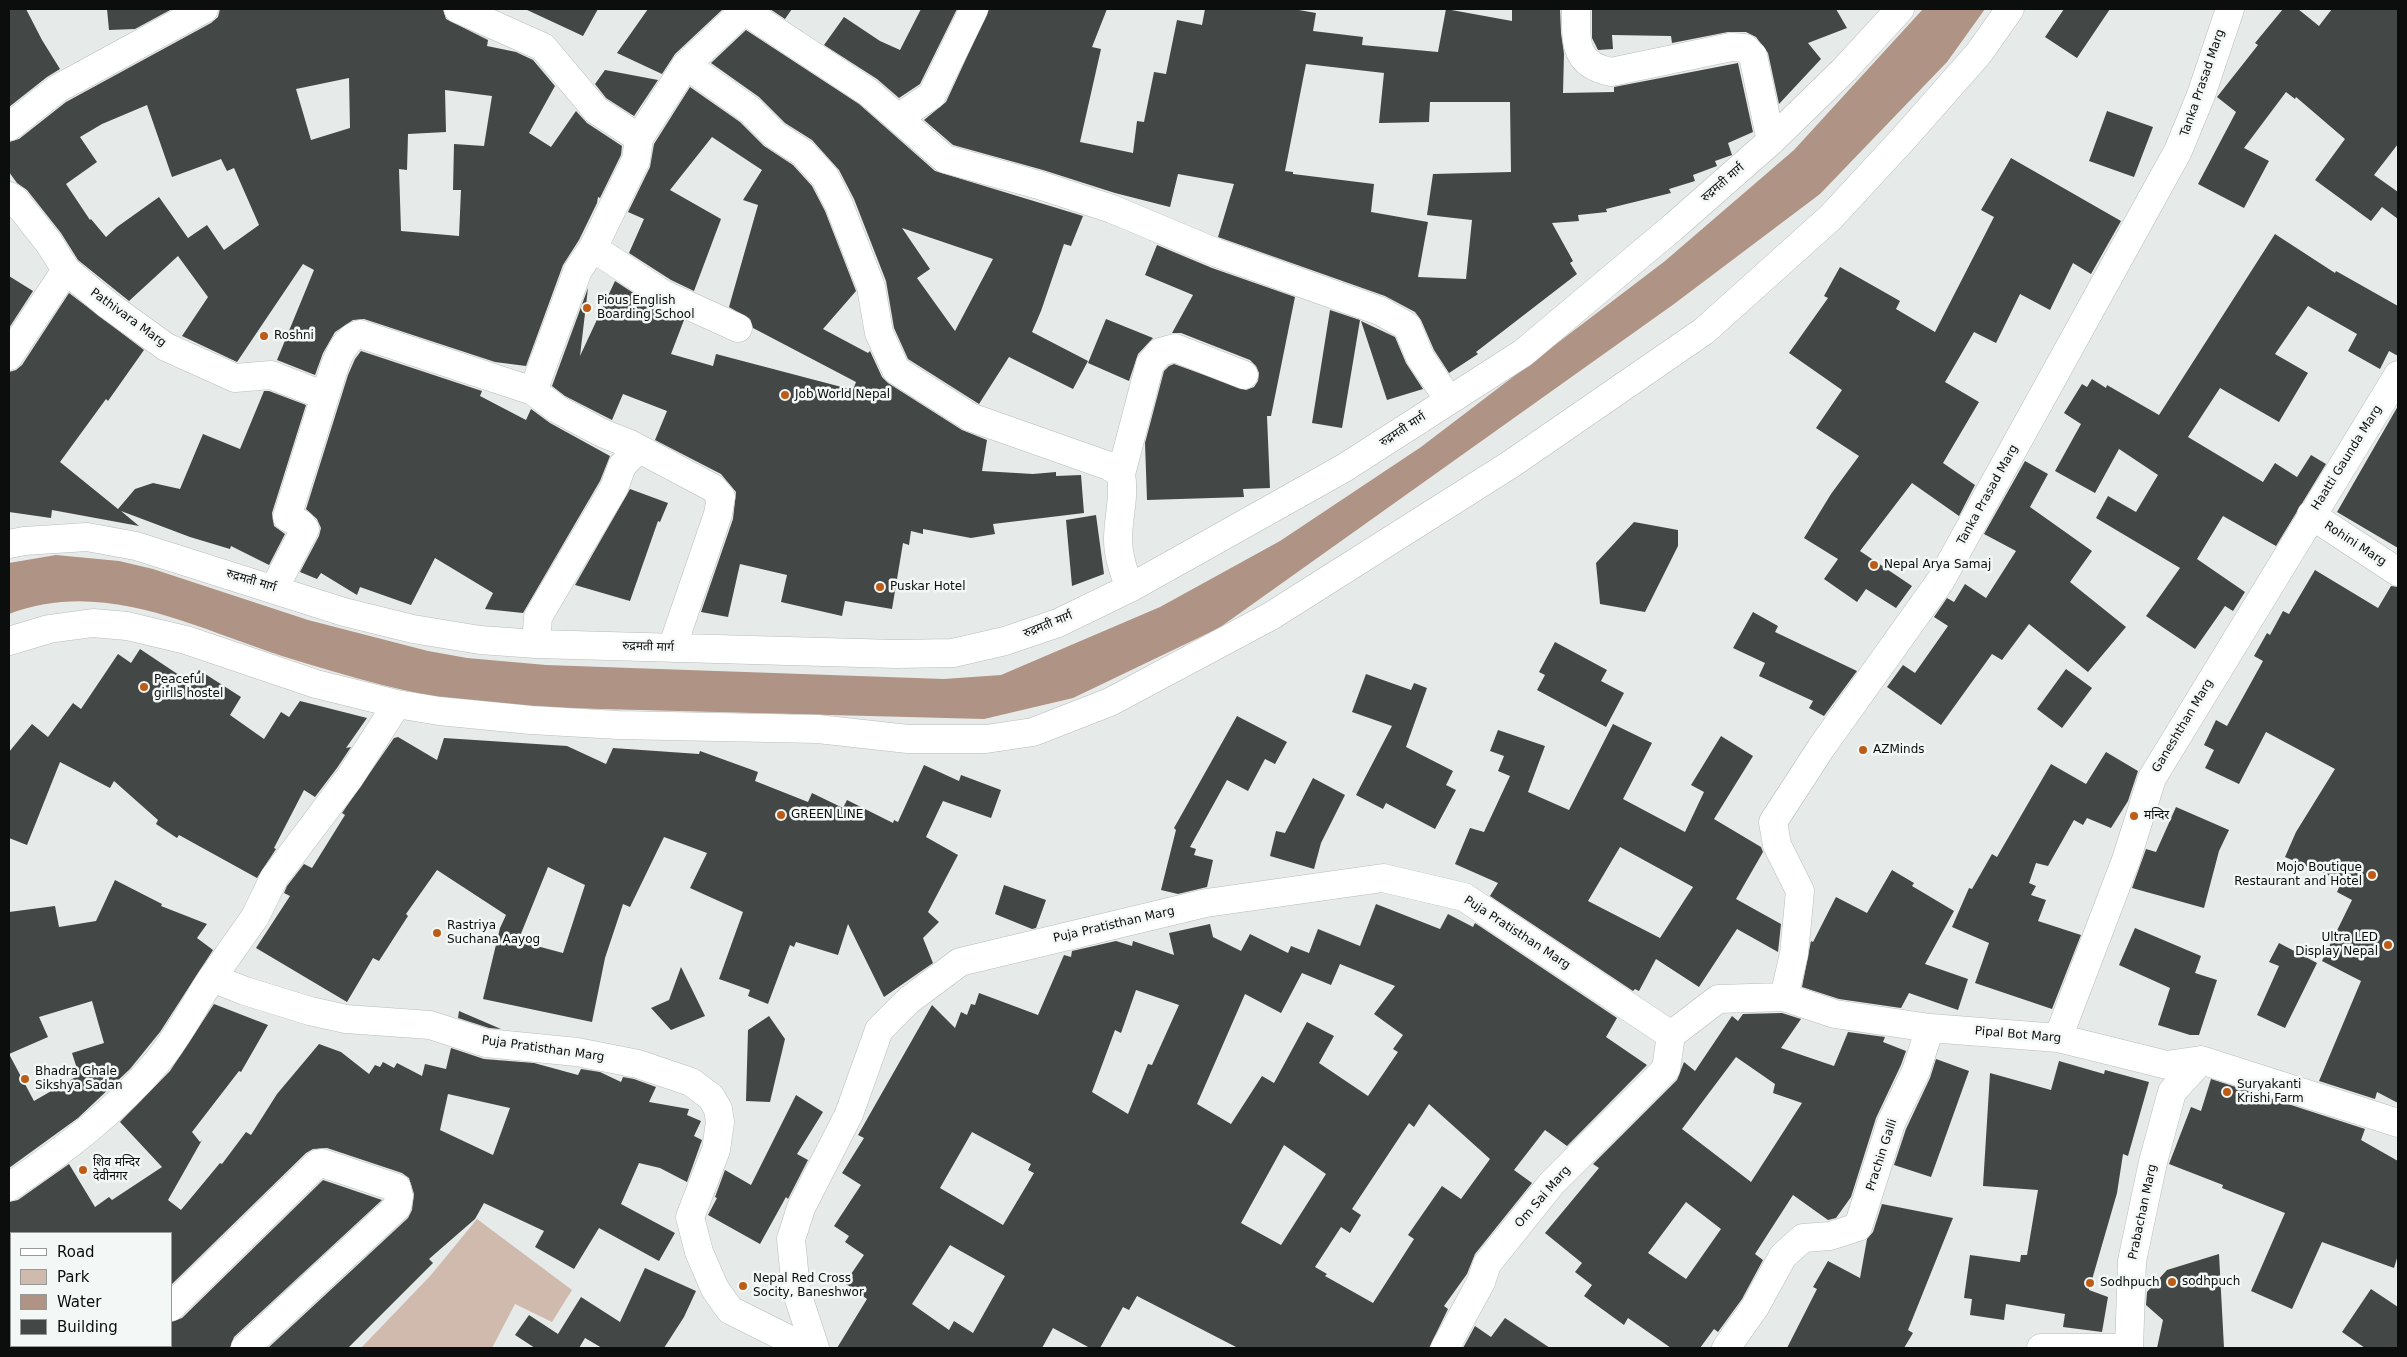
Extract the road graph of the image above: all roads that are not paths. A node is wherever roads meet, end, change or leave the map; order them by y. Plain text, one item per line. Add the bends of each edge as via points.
1 (204, 9) edge
2 (458, 9) edge
3 (742, 9) edge
4 (974, 9) edge
5 (1576, 9) edge
6 (1900, 9) edge
7 (2010, 9) edge
8 (2230, 9) edge
9 (686, 65) junction
10 (898, 118) junction
11 (9, 127) edge
12 (639, 138) junction
13 (1772, 141) junction
14 (9, 196) edge
15 (593, 248) junction
16 (66, 270) junction
17 (738, 328) dead end
18 (9, 356) edge
19 (1244, 375) dead end
20 (2398, 375) edge
21 (532, 391) junction
22 (325, 396) junction
23 (1449, 400) junction
24 (638, 449) junction
25 (1121, 474) junction
26 (2311, 516) junction
27 (9, 544) edge
28 (2398, 572) edge
29 (274, 588) junction
30 (1130, 588) junction
31 (9, 641) edge
32 (536, 644) junction
33 (672, 648) junction
34 (397, 704) junction
35 (212, 978) junction
36 (1784, 997) junction
37 (1930, 1028) junction
38 (1671, 1035) junction
39 (2058, 1038) junction
40 (2201, 1060) junction
41 (2398, 1123) edge
42 (9, 1187) edge
43 (172, 1305) edge
44 (245, 1348) edge
45 (806, 1348) edge
46 (815, 1348) edge
47 (1445, 1348) edge
48 (1726, 1348) edge
49 (2041, 1348) edge

1 - 11 street via 57,89
2 - 12 street via 543,47 596,110
3 - 9 street
3 - 10 street via 868,92
4 - 10 street via 932,95
5 - 13 street via 1577,48 1600,70 1612,72 1731,47 1745,48 1752,56
6 - 13 street, रुद्रमती मार्ग
7 - 34 street via 1979,53 1831,216 1704,331 1511,464 1271,616 1110,702 1033,732 986,740 908,739 818,729 540,721
8 - 36 street, Tanka Prasad Marg via 2202,95 2178,151 1941,580 1821,748 1773,822 1777,845 1800,891 1794,954
9 - 12 street
9 - 25 street via 750,110 775,135 803,153 825,177 839,204 871,288 880,333 896,370 970,417 1109,466
10 - 23 street via 945,159 1112,209 1217,254 1380,312 1407,326 1420,356
12 - 15 street via 636,160
13 - 23 street, रुद्रमती मार्ग via 1523,353
14 - 16 street, Pathivara Marg via 49,243
15 - 17 street via 664,294
15 - 21 street via 578,270
16 - 18 street
16 - 22 street, Pathivara Marg via 166,347 235,378 271,375
19 - 25 street via 1175,348 1160,352 1150,364
20 - 26 street, Haatti Gaunda Marg
21 - 22 street via 360,334 352,336 346,344
21 - 24 street via 557,409
22 - 29 street via 287,517 305,529
23 - 30 street, रुद्रमती मार्ग via 1344,468
24 - 32 street via 622,466 614,488 538,617
24 - 33 street via 692,475 721,497
25 - 30 street via 1124,490 1119,555
26 - 28 street, Rohini Marg
26 - 39 street, Ganeshthan Marg via 2152,778 2126,860
27 - 29 street, रुद्रमती मार्ग via 86,537 136,546
29 - 32 street, रुद्रमती मार्ग via 344,612 413,629 480,640
30 - 33 street, रुद्रमती मार्ग via 1058,623 1006,641 953,653
31 - 34 street via 49,629 93,623 127,626 186,640 316,684
32 - 33 street, रुद्रमती मार्ग
34 - 35 street via 350,777 274,878 255,917
35 - 42 street via 158,1061 116,1105 65,1150
35 - 45 street, Puja Pratisthan Marg via 245,992 310,1011 346,1018 430,1025 486,1043 577,1052 638,1064 691,1082 711,1097 718,1109 720,1122 716,1150 690,1217 699,1252 715,1288 730,1310
36 - 37 street, Pipal Bot Marg via 1835,1014
36 - 38 street, Pipal Bot Marg via 1718,999
37 - 39 street, Pipal Bot Marg
37 - 48 street, Prachin Galli via 1916,1071 1891,1122 1858,1227 1830,1236 1803,1238 1783,1256 1755,1307
38 - 46 street, Puja Pratisthan Marg via 1464,897 1384,878 1206,903 960,962 909,1000 879,1030 849,1114 801,1208 791,1239 793,1265 796,1290
38 - 47 street, Om Sai Marg via 1666,1069 1552,1184 1487,1264 1481,1282
39 - 40 street, Pipal Bot Marg via 2167,1065
40 - 41 street, Pipal Bot Marg
40 - 49 street, Prabachan Marg via 2172,1092 2153,1162 2132,1261 2129,1348
43 - 44 street via 316,1164 322,1163 397,1188 397,1207

